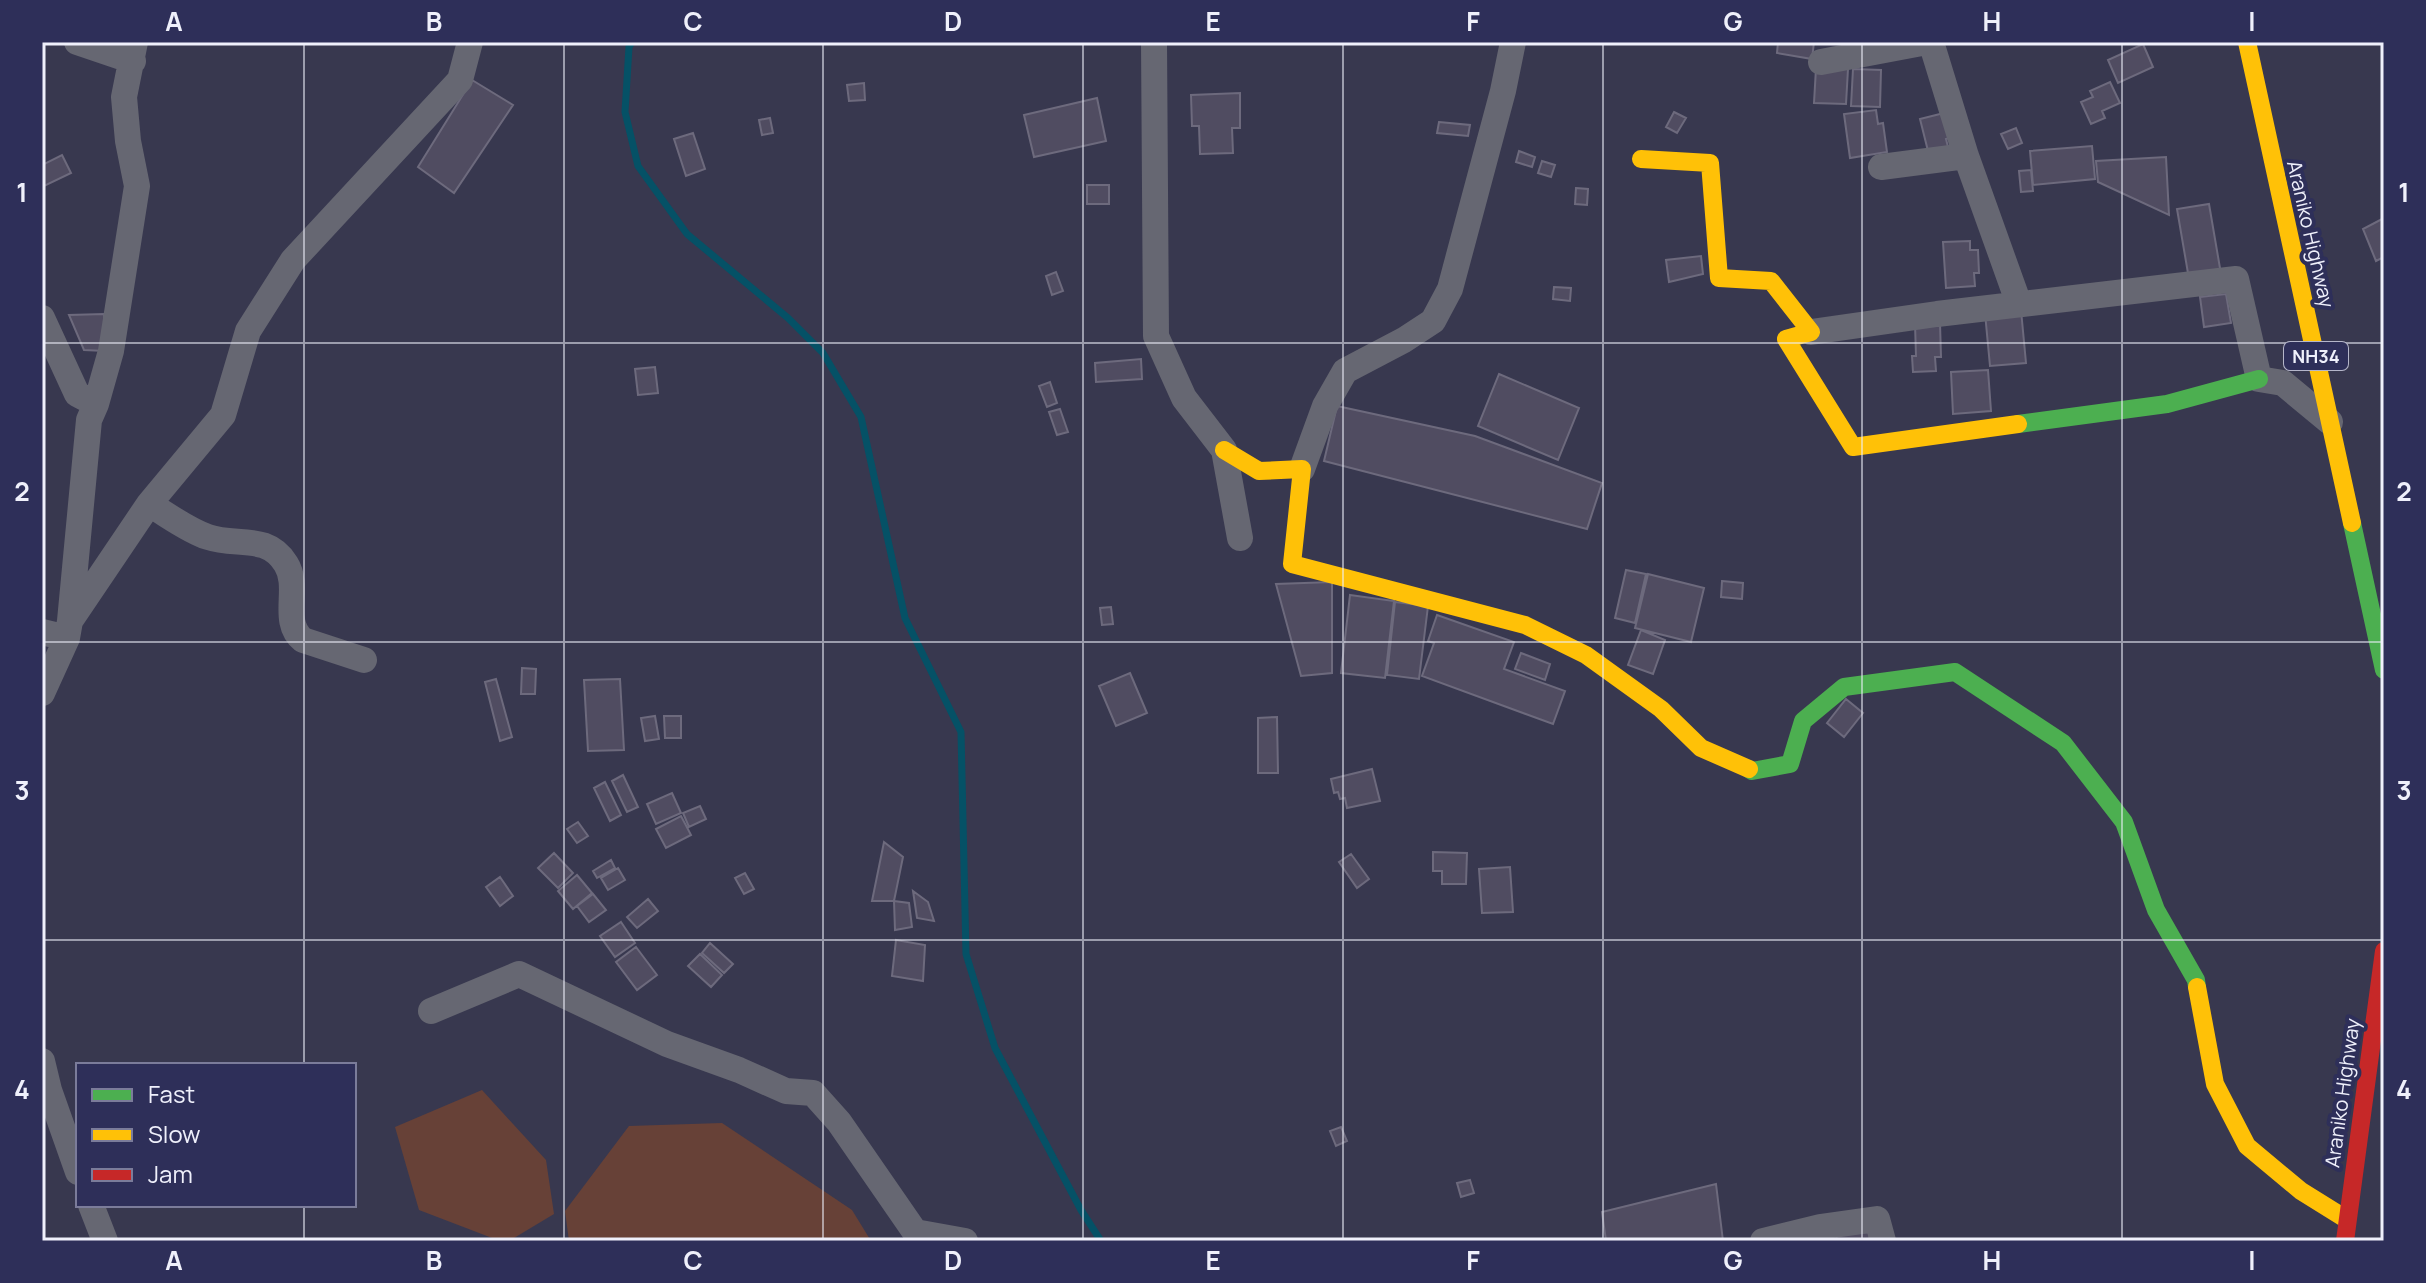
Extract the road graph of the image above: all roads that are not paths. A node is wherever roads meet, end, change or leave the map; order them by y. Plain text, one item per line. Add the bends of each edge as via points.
1 (77, 42) edge
2 (470, 42) edge
3 (1154, 42) edge
4 (1513, 42) edge
5 (1929, 42) edge
6 (2247, 42) edge
7 (134, 52) edge
8 (1821, 62) dead end
9 (1966, 156) junction
10 (1641, 159) dead end
11 (1881, 167) dead end
12 (2019, 304) junction
13 (42, 318) edge
14 (1811, 332) junction
15 (2259, 379) junction
16 (96, 404) junction
17 (2332, 424) junction
18 (1224, 450) junction
19 (1302, 469) junction
20 (149, 504) junction
21 (1240, 538) dead end
22 (59, 630) edge
23 (2380, 634) edge
24 (364, 660) dead end
25 (2384, 670) edge
26 (42, 693) edge
27 (2384, 951) edge
28 (431, 1011) dead end
29 (42, 1061) edge
30 (2384, 1116) edge
31 (2358, 1127) junction
32 (76, 1167) edge
33 (92, 1207) edge
34 (2346, 1219) junction
35 (105, 1241) edge
36 (965, 1241) edge
37 (1763, 1241) edge
38 (1883, 1241) edge
39 (2345, 1241) edge

1 - 7 street
2 - 20 street via 460,80 293,260 248,331 223,415
3 - 18 street via 1156,336 1184,398
4 - 19 street via 1450,289 1433,321 1345,371 1325,406
5 - 8 street
5 - 9 street
6 - 17 main road, Araniko Highway / NH34
7 - 16 street via 124,97 137,186 111,351
9 - 11 street
9 - 12 street
10 - 14 main road via 1710,163 1719,278 1771,281
12 - 14 street
12 - 15 street via 2236,279
13 - 16 street via 77,394
14 - 15 main road via 1786,339 1853,447 2167,404
15 - 17 street via 2283,383
16 - 22 street via 89,420
17 - 23 main road, Araniko Highway / NH34
18 - 19 main road via 1259,471
18 - 21 street
19 - 34 main road via 1292,564 1525,625 1586,655 1661,709 1701,748 1752,771 1790,764 1803,721 1844,687 1955,672 2063,743 2124,822 2156,910 2196,980 2215,1084 2247,1146 2301,1191
20 - 22 street
20 - 24 street via 211,539 266,545 293,579 296,633
22 - 26 street
23 - 25 main road, Araniko Highway / NH34
27 - 31 main road, Araniko Highway
28 - 36 street via 519,974 667,1044 786,1091 813,1093 915,1232
29 - 32 street
30 - 31 street
31 - 34 main road, Araniko Highway
33 - 35 street
34 - 39 main road, Araniko Highway
37 - 38 street via 1877,1219

